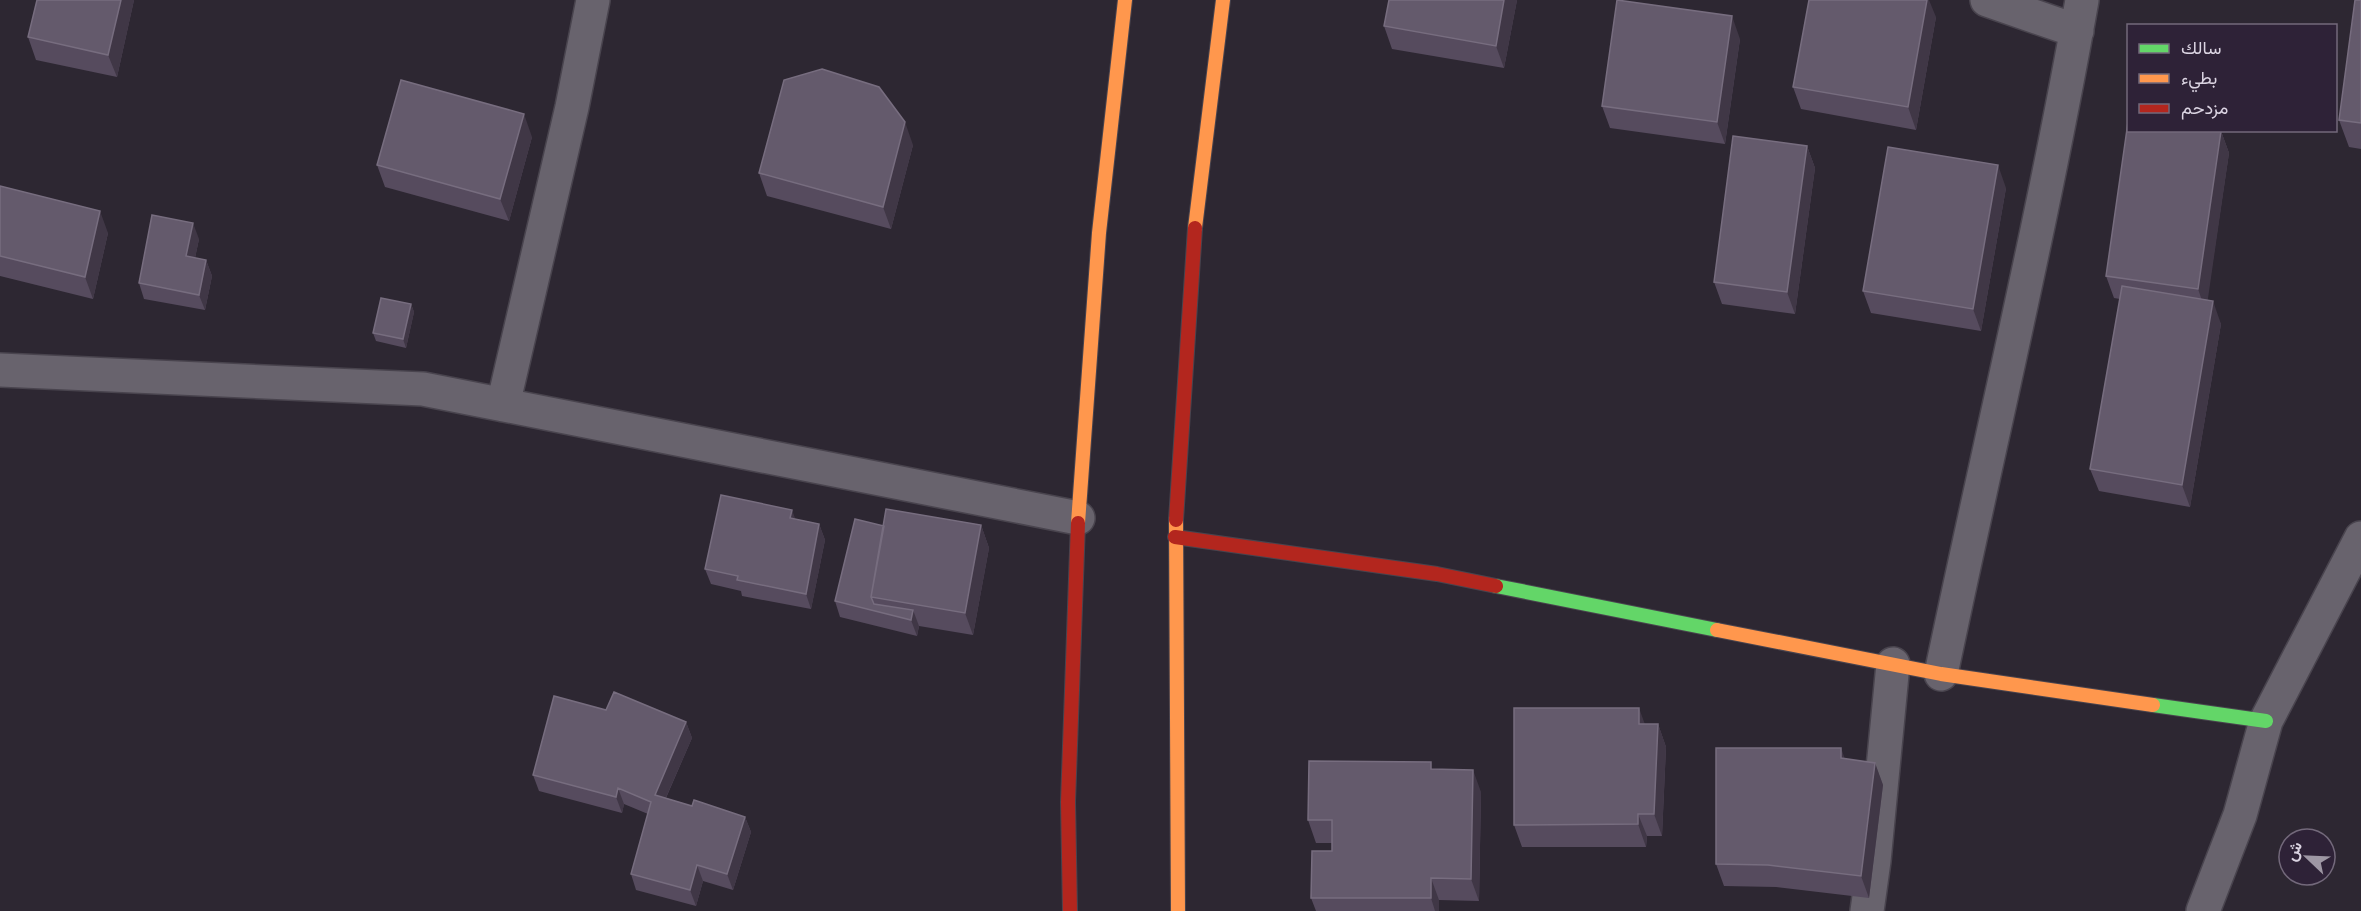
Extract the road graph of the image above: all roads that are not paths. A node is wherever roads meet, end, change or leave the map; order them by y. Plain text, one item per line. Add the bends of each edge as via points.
1 (592, 0) edge
2 (1125, 0) edge
3 (1224, 0) edge
4 (1987, 0) edge
5 (2080, 15) edge
6 (0, 370) edge
7 (503, 405) junction
8 (1078, 518) junction
9 (1175, 537) junction
10 (2361, 538) edge
11 (1893, 664) junction
12 (1941, 674) junction
13 (2266, 721) junction
14 (1070, 911) edge
15 (1178, 911) edge
16 (1867, 911) edge
17 (2203, 911) edge

1 - 7 street
2 - 8 main road via 1099,233
3 - 9 main road via 1194,237
4 - 5 street
5 - 12 street
6 - 7 street via 423,389
7 - 8 street
8 - 14 main road via 1068,802
9 - 11 main road via 1437,574
9 - 15 main road
10 - 13 street
11 - 12 main road
11 - 16 street
12 - 13 main road
13 - 17 street via 2240,815

